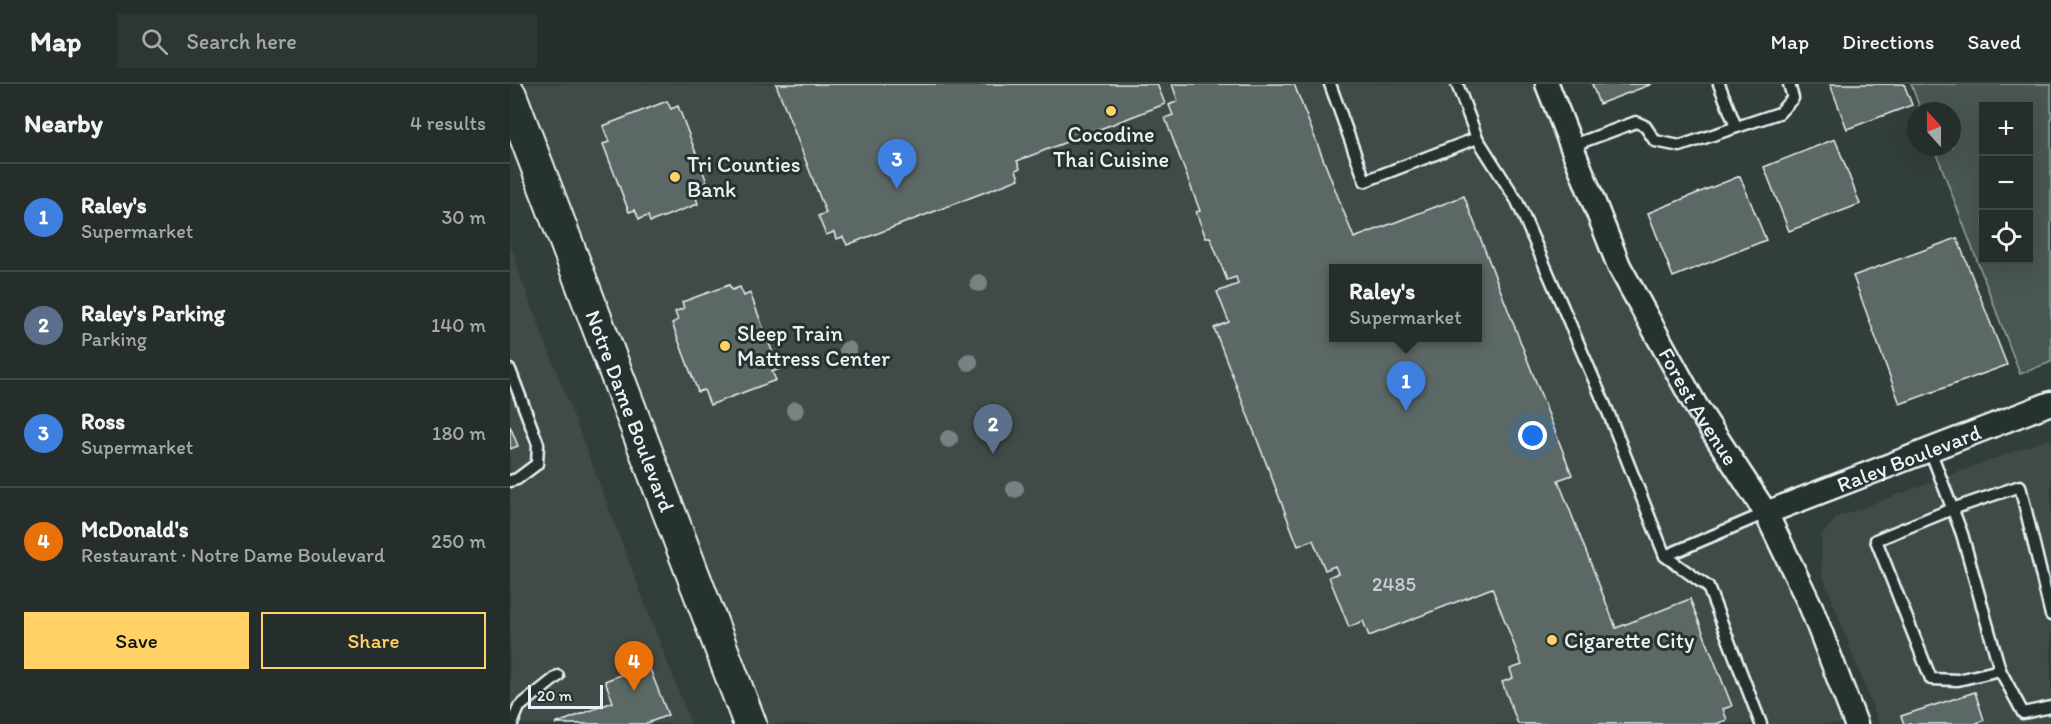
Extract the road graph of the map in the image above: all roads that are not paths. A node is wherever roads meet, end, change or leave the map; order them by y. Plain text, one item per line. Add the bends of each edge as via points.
1 (1330, 84) edge
2 (1457, 84) edge
3 (1547, 84) edge
4 (1719, 84) edge
5 (1789, 84) edge
6 (510, 95) edge
7 (1736, 127) junction
8 (1477, 138) junction
9 (1571, 146) junction
10 (510, 370) edge
11 (2051, 403) edge
12 (1930, 450) junction
13 (510, 481) edge
14 (1952, 509) junction
15 (1766, 513) junction
16 (1665, 556) junction
17 (2051, 615) edge
18 (2000, 670) junction
19 (558, 675) dead end
20 (2051, 707) edge
21 (512, 724) edge
22 (750, 724) edge
23 (1761, 724) edge
24 (1856, 724) edge

1 - 8 lane via 1365,181
2 - 8 lane
3 - 9 street, Forest Avenue
4 - 7 lane
5 - 7 lane via 1793,98 1779,113
6 - 22 street, Notre Dame Boulevard
7 - 9 lane via 1680,146 1655,141 1645,126 1636,122
8 - 16 lane via 1517,201
9 - 15 street, Forest Avenue via 1619,266 1696,406
10 - 13 lane via 538,444 537,464
11 - 12 street, Raley Boulevard
12 - 14 lane
12 - 15 street, Raley Boulevard
14 - 17 lane via 2020,486
14 - 18 lane
14 - 18 lane via 1876,540 1931,679 1958,680
15 - 16 lane
15 - 24 street, Forest Avenue via 1811,607
16 - 23 lane via 1707,587
18 - 20 lane via 2023,712
19 - 21 lane via 519,707

